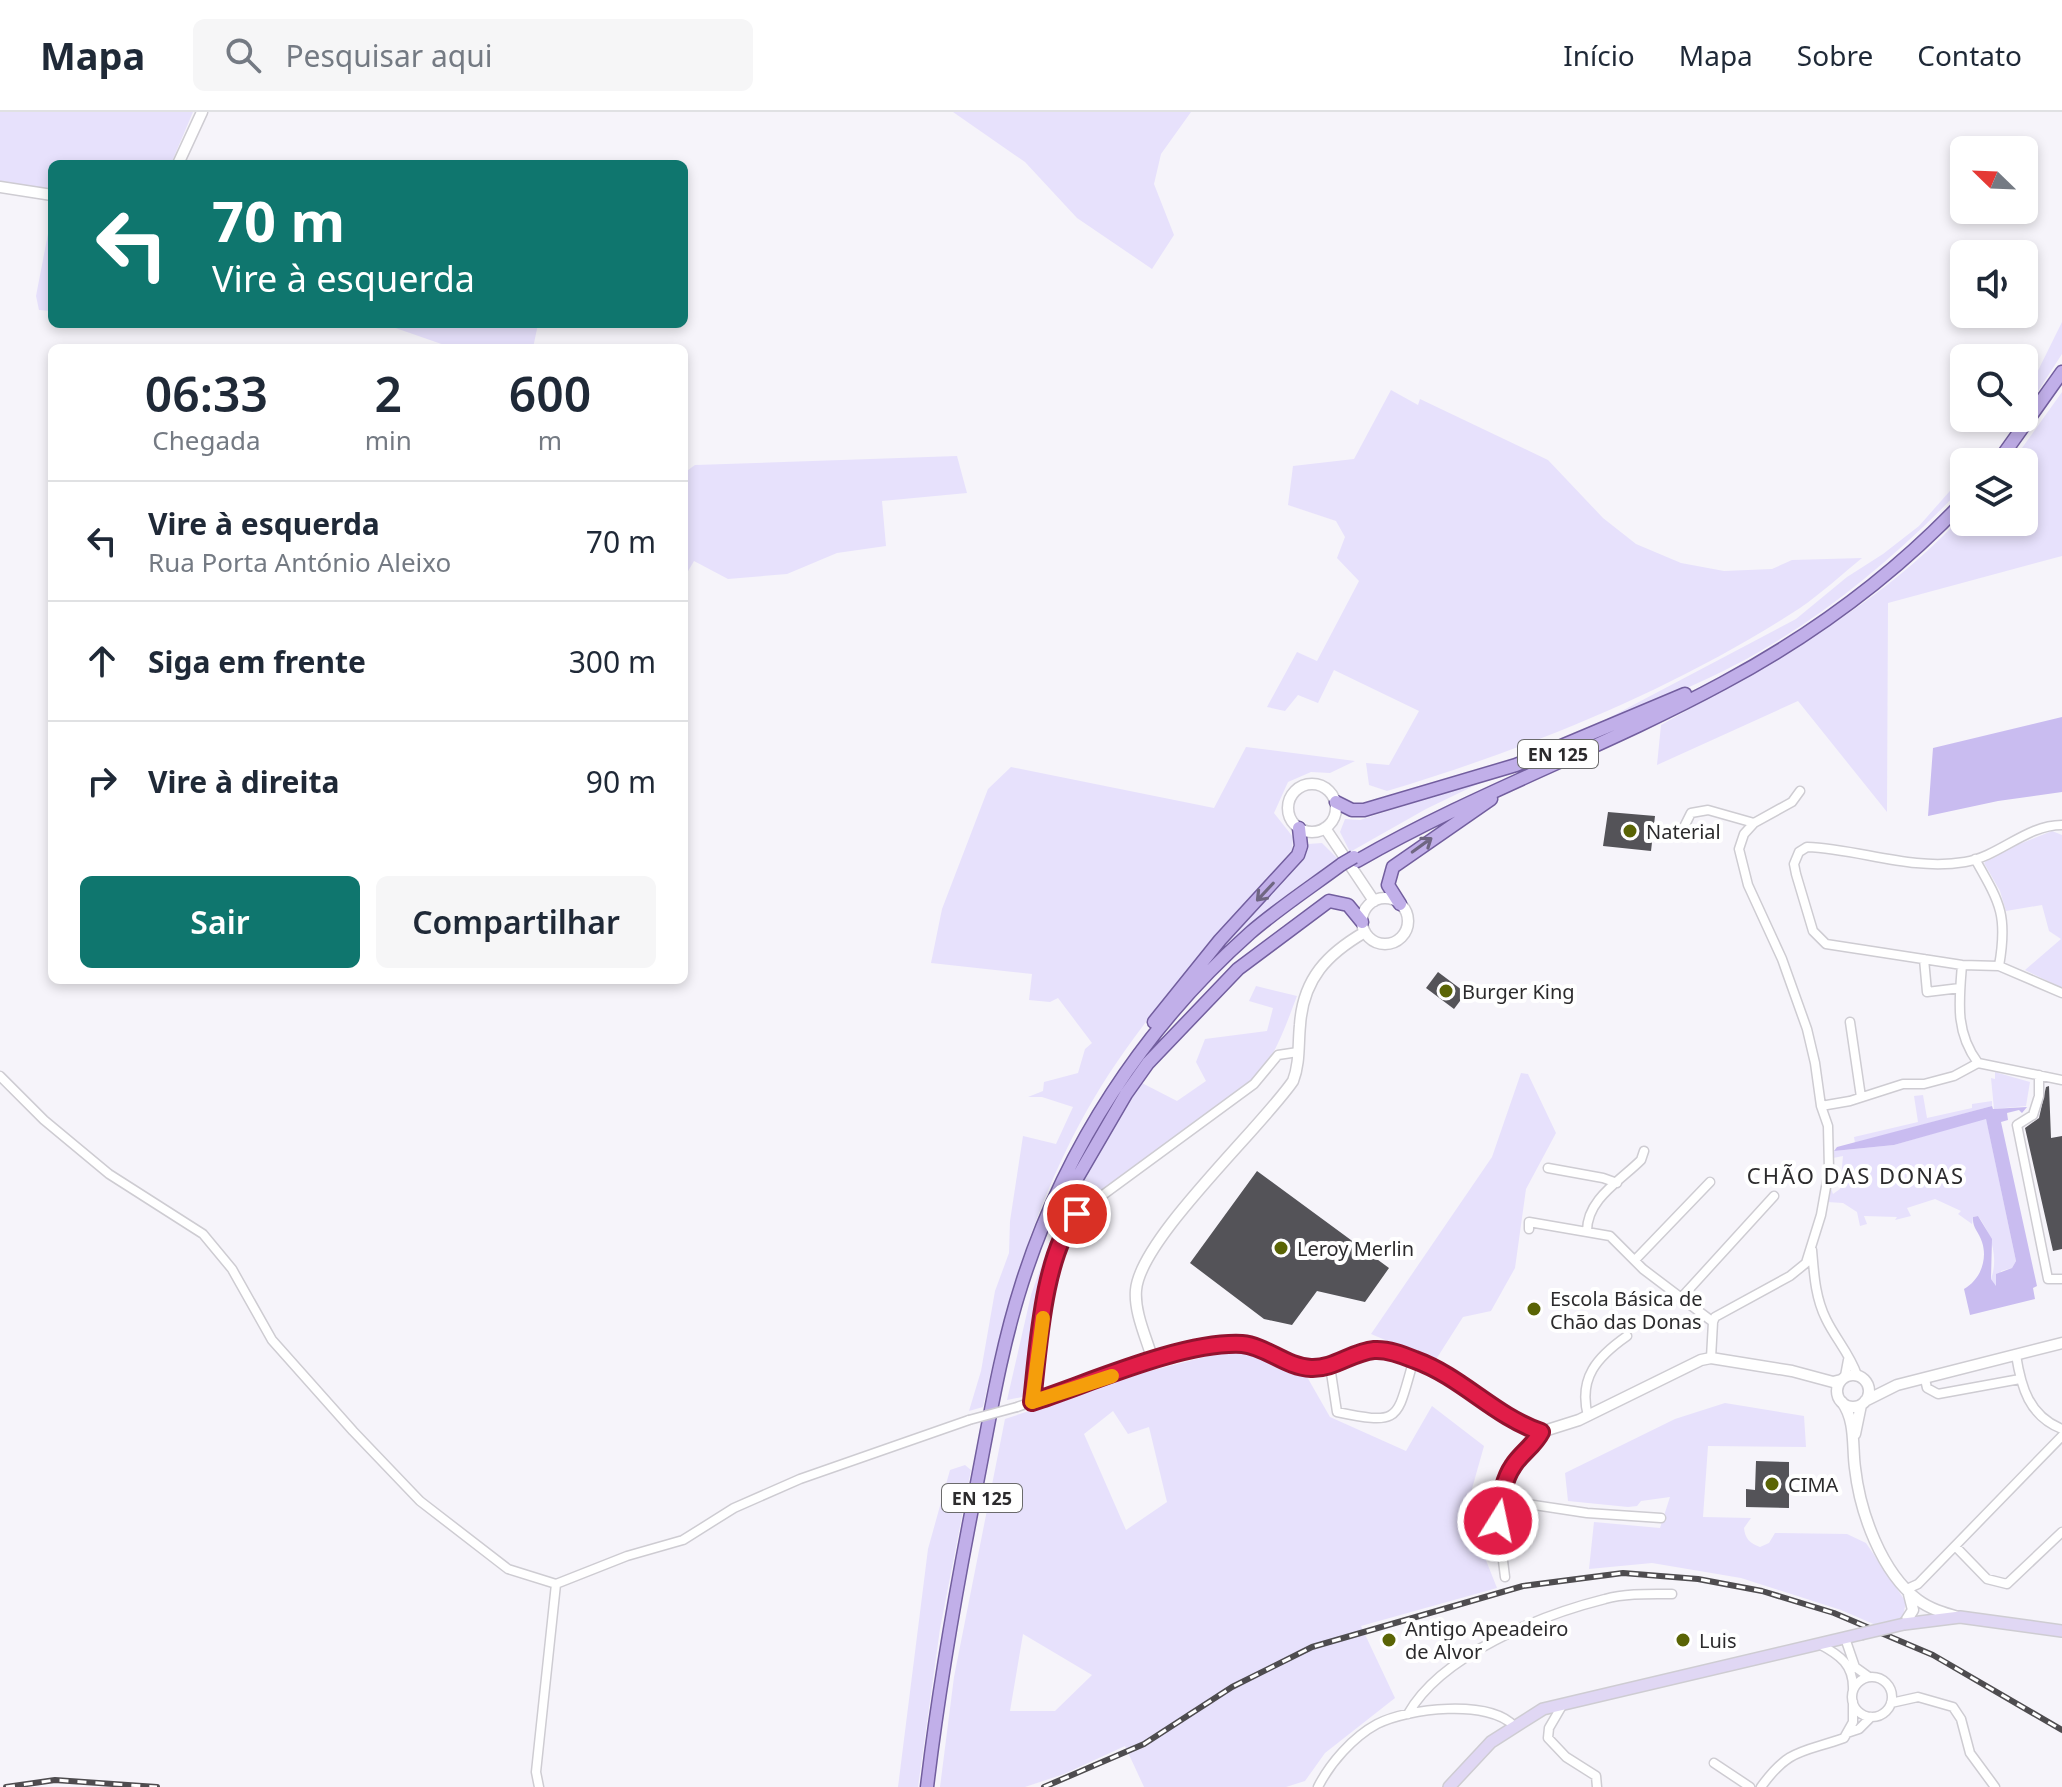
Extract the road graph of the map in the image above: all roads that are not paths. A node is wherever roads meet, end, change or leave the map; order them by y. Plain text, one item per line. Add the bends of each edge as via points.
1 (202, 112) edge
2 (180, 160) edge
3 (0, 187) edge
4 (48, 194) edge
5 (2062, 372) edge
6 (2008, 448) edge
7 (1950, 515) edge
8 (1725, 680) junction
9 (1800, 791) dead end
10 (1336, 802) junction
11 (1754, 823) junction
12 (2062, 825) edge
13 (1684, 827) dead end
14 (1299, 828) junction
15 (1325, 828) junction
16 (1975, 859) junction
17 (1343, 866) junction
18 (1374, 901) junction
19 (1400, 904) junction
20 (1364, 927) junction
21 (1924, 959) junction
22 (1962, 965) junction
23 (1999, 966) junction
24 (1960, 988) junction
25 (2062, 993) edge
26 (1850, 1022) dead end
27 (1298, 1052) junction
28 (1978, 1063) junction
29 (2039, 1075) junction
30 (0, 1076) edge
31 (2062, 1080) edge
32 (1861, 1097) junction
33 (1821, 1106) junction
34 (1644, 1151) dead end
35 (1548, 1168) dead end
36 (1710, 1182) dead end
37 (1617, 1183) junction
38 (1774, 1196) dead end
39 (1055, 1216) junction
40 (1529, 1229) dead end
41 (1587, 1231) junction
42 (1037, 1239) junction
43 (1811, 1248) junction
44 (1635, 1260) junction
45 (2062, 1279) edge
46 (1681, 1298) junction
47 (1713, 1322) junction
48 (1627, 1336) dead end
49 (2062, 1343) edge
50 (2016, 1355) junction
51 (1711, 1358) junction
52 (1414, 1359) junction
53 (1153, 1361) junction
54 (1330, 1366) junction
55 (1809, 1376) junction
56 (1852, 1378) junction
57 (1925, 1379) junction
58 (2020, 1379) junction
59 (1897, 1385) junction
60 (1840, 1400) junction
61 (1032, 1402) junction
62 (1863, 1403) junction
63 (1588, 1416) junction
64 (2062, 1429) edge
65 (1541, 1432) junction
66 (2062, 1436) edge
67 (1853, 1444) junction
68 (1501, 1500) junction
69 (1661, 1518) dead end
70 (2062, 1532) edge
71 (1955, 1546) junction
72 (1505, 1577) dead end
73 (556, 1584) junction
74 (1907, 1589) junction
75 (1672, 1594) dead end
76 (1912, 1601) junction
77 (1931, 1614) junction
78 (1904, 1624) junction
79 (2062, 1631) edge
80 (1861, 1634) junction
81 (1845, 1638) junction
82 (1819, 1644) junction
83 (1850, 1660) junction
84 (1869, 1677) junction
85 (1884, 1681) junction
86 (1853, 1690) junction
87 (1908, 1697) junction
88 (1853, 1702) junction
89 (1563, 1703) junction
90 (1891, 1703) junction
91 (1408, 1714) junction
92 (1871, 1717) junction
93 (1514, 1726) junction
94 (1846, 1733) junction
95 (1714, 1763) dead end
96 (539, 1787) edge
97 (927, 1787) edge
98 (934, 1787) edge
99 (1318, 1787) edge
100 (1449, 1787) edge
101 (1597, 1787) edge
102 (1750, 1787) edge
103 (1761, 1787) edge
104 (1995, 1787) edge

1 - 2 street
3 - 4 street
5 - 6 main road
7 - 8 main road, EN 125 via 1853,600
8 - 10 main road via 1470,781 1364,810
8 - 17 main road, EN 125, bridge
19 -> 8 main road via 1388,885 1393,867 1483,802 1618,740
9 - 11 street via 1792,802
10 - 14 street via 1318,785 1297,790 1289,810
10 - 15 street via 1334,817
11 - 13 street via 1708,810 1691,813
11 - 33 street via 1739,849 1748,885 1807,1029
12 - 16 street via 2046,825
14 - 15 street
14 -> 42 main road via 1298,855 1191,975 1121,1069 1072,1152
15 - 18 street
16 - 21 street via 1937,865 1824,847 1799,852 1794,864 1803,899 1813,931 1826,944
16 - 23 street via 2002,910
17 - 39 main road, EN 125 via 1245,945 1175,1017 1106,1114
17 - 42 main road, EN 125 via 1250,934 1165,1021 1092,1125
18 - 19 street via 1388,898
18 - 20 street via 1365,910
19 - 20 street via 1408,920 1400,939 1380,944
20 - 27 street via 1332,952 1314,978 1303,1007
20 - 39 main road via 1348,905 1329,901 1238,969 1148,1063
21 - 22 street
21 - 24 street via 1927,992
22 - 23 street
22 - 24 street
23 - 25 street
24 - 28 street via 1959,1022 1965,1045
26 - 32 street
27 - 53 street via 1297,1071 1288,1088 1182,1213 1139,1276 1136,1303
27 - 61 street via 1278,1055 1254,1084 1068,1224 1051,1274
28 - 29 street
28 - 32 street via 1954,1076
29 - 31 street
29 - 45 street via 2033,1115 2017,1125 2048,1279
30 - 73 street via 109,1174 203,1234 232,1269 272,1340 420,1501 508,1569
32 - 33 street
33 - 43 street via 1828,1126 1829,1170
34 - 37 street
35 - 37 street
36 - 44 street
37 - 41 street via 1593,1204
38 - 46 street
39 - 98 main road, EN 125 via 1026,1295 1002,1394 958,1617
40 - 41 street via 1529,1222
41 - 44 street via 1610,1236
42 - 97 main road, EN 125 via 1001,1359 942,1665
43 - 47 street via 1806,1263 1790,1276
43 - 56 street via 1817,1293 1847,1351
44 - 46 street
46 - 47 street
47 - 51 street
48 - 63 street via 1601,1354 1585,1380
49 - 50 street
50 - 57 street
50 - 58 street
51 - 55 street
51 - 63 street
52 - 54 street via 1377,1349
52 - 54 street via 1398,1412 1377,1421 1337,1412
52 - 65 street via 1446,1373 1502,1415
53 - 54 street via 1235,1344 1310,1368
53 - 61 street
55 - 56 street via 1833,1382
55 - 60 street
56 - 59 street
56 - 60 street via 1837,1390
56 - 62 street via 1869,1390
57 - 58 street via 1927,1388 1938,1394
57 - 59 street
58 - 64 street via 2032,1407
59 - 62 street
60 - 62 street via 1853,1407
60 - 67 street via 1850,1419
61 - 73 street, bridge via 800,1479 734,1508 683,1540
62 - 67 street
63 - 65 street
65 - 68 street via 1513,1465
66 - 71 street
67 - 74 street via 1865,1519
68 - 69 street
68 - 72 street via 1498,1521
70 - 71 street via 2007,1584 1987,1579
71 - 74 street
73 - 96 street via 536,1772
74 - 76 street
74 - 77 street
75 - 91 street via 1607,1598 1518,1630 1435,1678
76 - 77 street via 1922,1615
76 - 78 street
77 - 78 main road
77 - 79 main road
78 - 80 main road, bridge
80 - 81 main road
80 - 83 street
81 - 82 main road
81 - 83 street via 1842,1649
82 - 83 street
82 - 89 main road
83 - 84 street
83 - 86 street
84 - 85 street
84 - 86 street
85 - 87 street
85 - 90 street
86 - 88 street
87 - 90 street
87 - 104 street via 1937,1700 1957,1712 1970,1753
88 - 92 street via 1858,1712
88 - 94 street via 1853,1722
89 - 93 main road
89 - 101 street via 1548,1738 1596,1776
90 - 92 street via 1886,1712
91 - 93 street via 1476,1710 1506,1718
91 - 99 street via 1376,1724 1328,1766
92 - 94 street
93 - 100 main road via 1491,1742
94 - 103 street via 1794,1753
95 - 102 street

